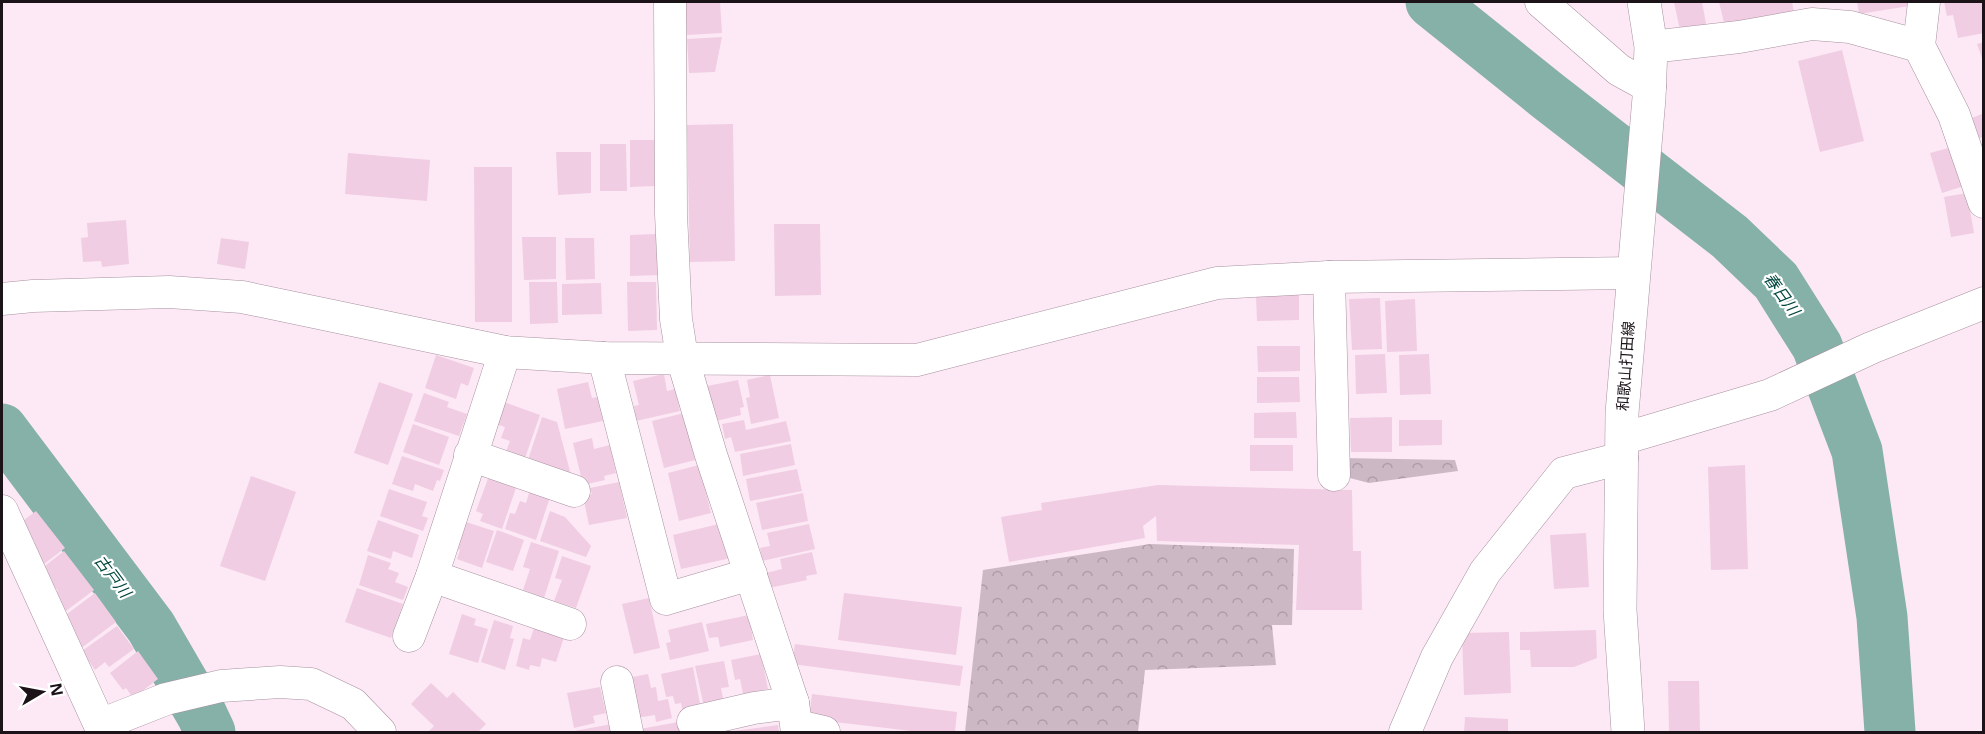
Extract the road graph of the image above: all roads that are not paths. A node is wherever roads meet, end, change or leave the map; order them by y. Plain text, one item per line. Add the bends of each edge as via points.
1 (670, 2) edge
2 (1541, 2) edge
3 (1644, 2) edge
4 (1924, 2) edge
5 (1651, 46) junction
6 (1919, 46) junction
7 (1649, 93) junction
8 (1983, 202) edge
9 (1634, 273) junction
10 (1329, 278) junction
11 (2, 299) edge
12 (1983, 303) edge
13 (505, 352) junction
14 (682, 357) junction
15 (604, 358) junction
16 (1622, 449) junction
17 (470, 455) junction
18 (1334, 475) dead end
19 (574, 491) dead end
20 (2, 511) edge
21 (751, 574) junction
22 (432, 576) junction
23 (570, 624) dead end
24 (409, 636) dead end
25 (618, 682) dead end
26 (693, 722) dead end
27 (803, 724) edge
28 (102, 729) edge
29 (380, 732) edge
30 (627, 732) edge
31 (1405, 732) edge
32 (1628, 732) edge

1 - 14 street via 671,214 676,320
2 - 7 street
3 - 5 main road, 和歌山打田線
4 - 6 street
5 - 6 street via 1812,24 1850,27
5 - 7 main road, 和歌山打田線
6 - 8 street via 1954,115
7 - 9 main road, 和歌山打田線
9 - 10 street
9 - 16 main road, 和歌山打田線
10 - 14 street via 1217,283 917,360
10 - 18 street
11 - 13 street via 169,292 242,297
12 - 16 street via 1871,348 1770,395
13 - 15 street
13 - 17 street
14 - 15 street
14 - 21 street
15 - 21 street via 666,599
16 - 31 street via 1564,473 1485,572 1437,657
16 - 32 main road, 和歌山打田線 via 1620,610
17 - 19 street
17 - 22 street
20 - 28 street
21 - 27 street
22 - 23 street
22 - 24 street
25 - 30 street
26 - 27 street via 754,708
28 - 29 street via 166,699 221,686 280,682 310,684 353,704

